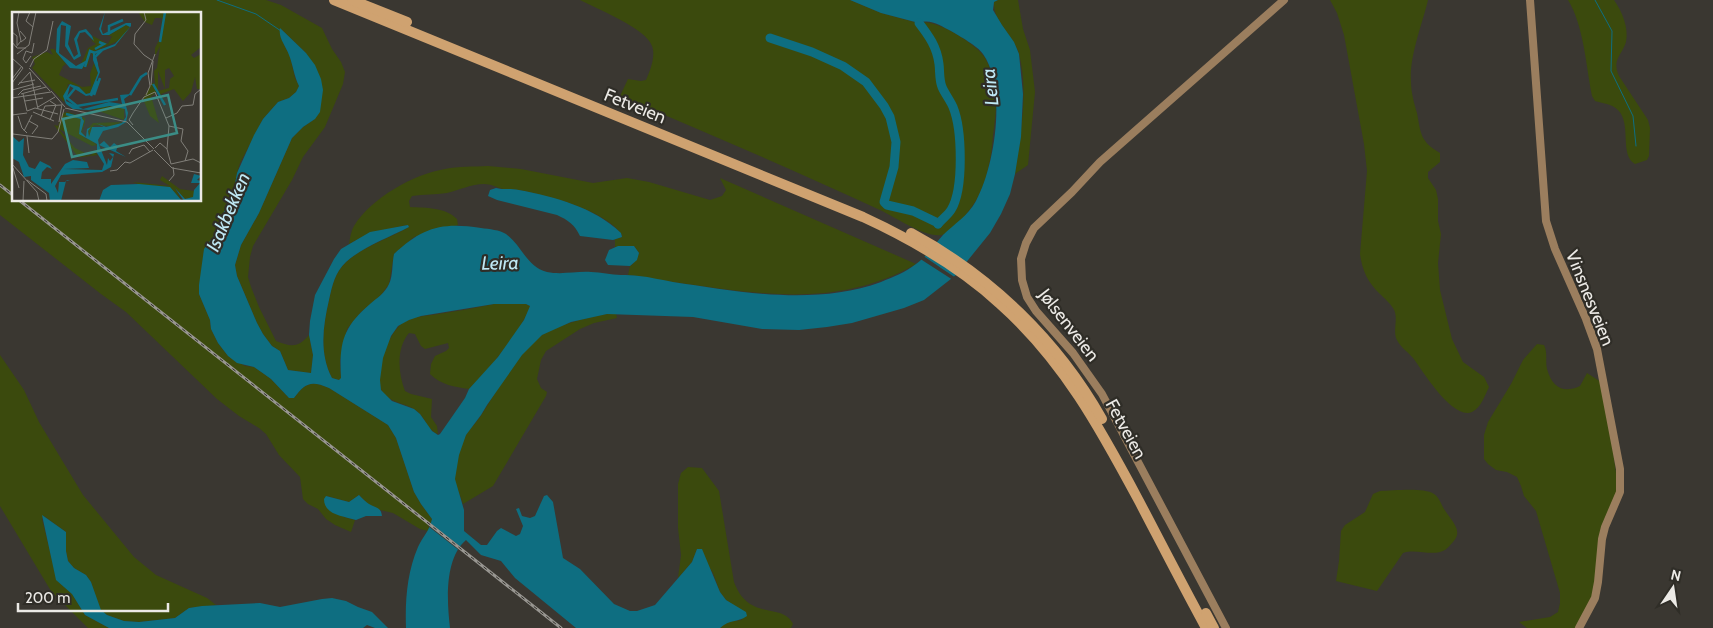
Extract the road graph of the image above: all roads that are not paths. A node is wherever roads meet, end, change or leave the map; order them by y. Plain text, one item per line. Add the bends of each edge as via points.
1 (334, 0) edge
2 (352, 0) edge
3 (1284, 0) edge
4 (1530, 0) edge
5 (925, 244) junction
6 (971, 275) junction
7 (1206, 628) edge
8 (1214, 628) edge
9 (1226, 628) edge
10 (1578, 628) edge

1 - 5 highway, Fetveien
2 - 5 highway, Fetveien via 848,203 882,218
3 - 9 main road, Jølsenveien via 1100,162 1034,228 1021,259 1023,286 1031,303 1102,394
4 - 10 main road, Vinsnesveien via 1546,221 1554,249 1597,349 1620,469 1620,492 1605,526 1595,598
5 - 6 highway
6 - 7 highway, Fetveien via 1032,335 1084,403
6 - 8 highway, Fetveien via 1007,300 1046,340 1086,393

